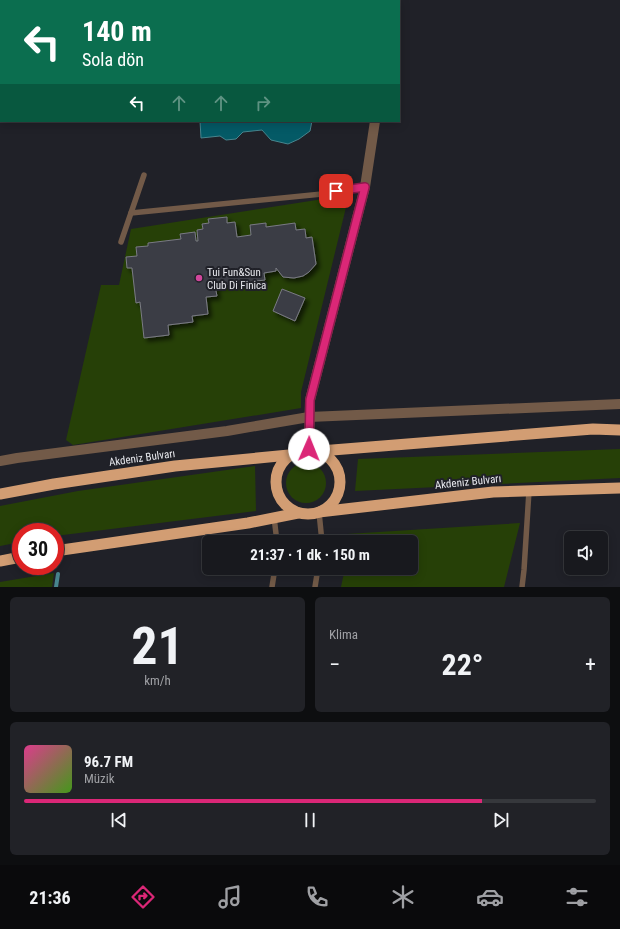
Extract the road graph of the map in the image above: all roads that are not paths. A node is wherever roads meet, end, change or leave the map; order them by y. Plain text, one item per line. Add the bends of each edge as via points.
1 (375, 122) edge
2 (144, 175) dead end
3 (365, 187) junction
4 (131, 213) junction
5 (121, 242) dead end
6 (620, 404) edge
7 (309, 417) junction
8 (620, 430) edge
9 (314, 450) junction
10 (289, 455) junction
11 (0, 461) edge
12 (620, 488) edge
13 (529, 491) junction
14 (0, 494) edge
15 (319, 512) junction
16 (298, 513) junction
17 (274, 518) junction
18 (276, 535) edge
19 (321, 535) edge
20 (64, 550) edge
21 (12, 559) edge
22 (0, 561) edge
23 (274, 575) edge
24 (317, 575) edge
25 (272, 587) edge
26 (315, 587) edge
27 (522, 587) edge

1 - 3 street
2 - 4 lane
3 - 4 lane via 322,194
3 - 7 street via 310,400
4 - 5 lane
6 - 7 street
7 - 9 street
7 - 11 street via 227,431
8 - 9 highway via 593,429
9 - 10 highway
9 - 15 highway via 330,457 337,466 340,476 340,488 336,498 329,507
10 - 14 highway, Akdeniz Bulvarı via 174,466
10 - 16 highway via 277,471 277,492 282,501
12 - 13 highway, Akdeniz Bulvarı
13 - 15 highway, Akdeniz Bulvarı via 493,492
13 - 27 lane
15 - 16 highway
15 - 19 lane
16 - 17 highway
17 - 18 lane
17 - 20 highway
21 - 22 highway
23 - 25 lane
24 - 26 lane

